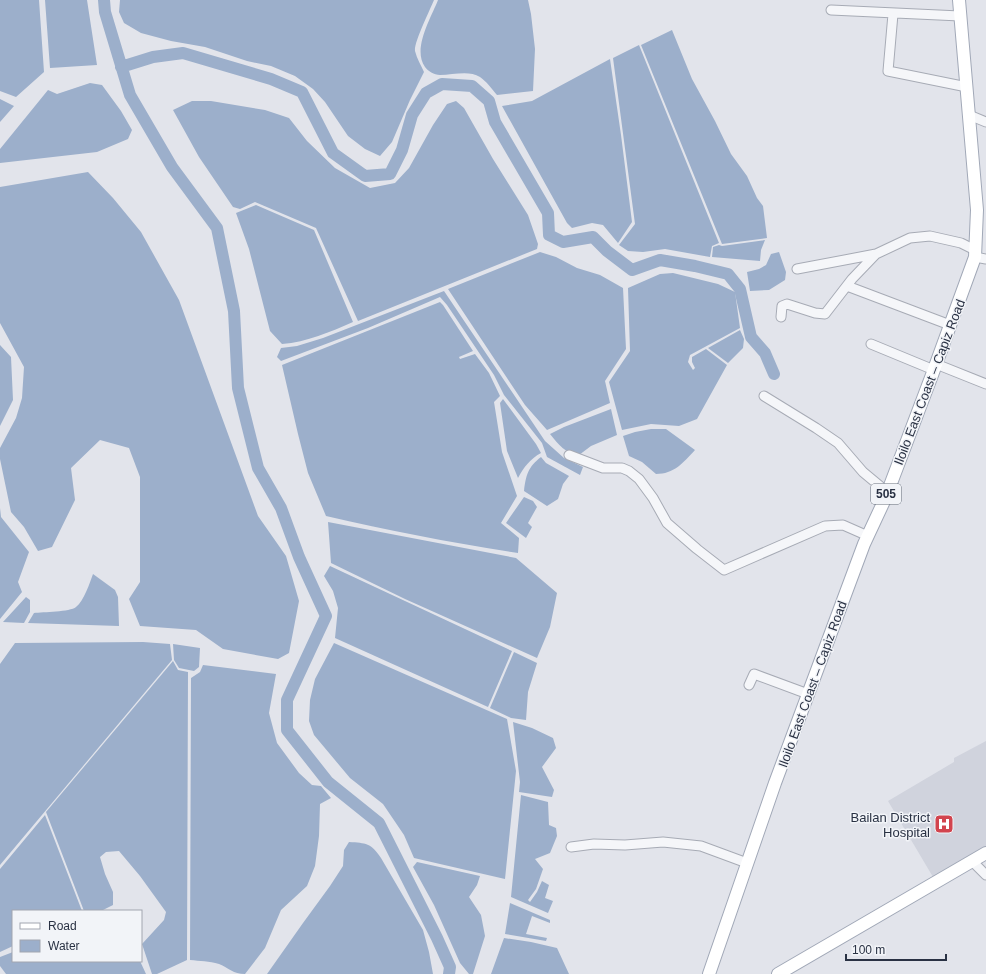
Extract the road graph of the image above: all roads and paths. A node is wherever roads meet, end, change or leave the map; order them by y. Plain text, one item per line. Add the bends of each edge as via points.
1 (959, 0) edge
2 (831, 10) dead end
3 (893, 14) junction
4 (960, 16) junction
5 (967, 87) junction
6 (969, 115) junction
7 (986, 122) edge
8 (876, 254) junction
9 (979, 255) edge
10 (797, 269) dead end
11 (847, 286) junction
12 (781, 317) dead end
13 (950, 325) junction
14 (871, 344) dead end
15 (935, 367) junction
16 (986, 384) edge
17 (764, 396) dead end
18 (569, 455) dead end
19 (887, 492) junction
20 (868, 536) junction
21 (750, 685) dead end
22 (808, 694) junction
23 (571, 847) dead end
24 (986, 853) edge
25 (972, 861) junction
26 (747, 863) junction
27 (986, 875) edge
28 (709, 974) edge
29 (778, 974) edge

1 - 4 main road, Iloilo East Coast – Capiz Road / 505
2 - 3 street
3 - 4 street
3 - 5 street via 888,71
4 - 5 main road, Iloilo East Coast – Capiz Road / 505
5 - 6 main road, Iloilo East Coast – Capiz Road / 505
6 - 7 street
6 - 9 main road, Iloilo East Coast – Capiz Road / 505
8 - 9 street via 910,238 930,236 961,243
8 - 10 street
8 - 11 street
9 - 13 main road, Iloilo East Coast – Capiz Road / 505
11 - 12 street via 825,314 787,304 782,306
11 - 13 street
13 - 15 main road, Iloilo East Coast – Capiz Road / 505
14 - 15 street
15 - 16 street
15 - 19 main road, Iloilo East Coast – Capiz Road / 505
17 - 19 street via 838,443 862,472
18 - 20 street via 603,468 622,468 629,471 639,479 667,523 724,570 825,526 843,525
19 - 20 main road, Iloilo East Coast – Capiz Road / 505
20 - 22 main road, Iloilo East Coast – Capiz Road / 505
21 - 22 street via 754,674
22 - 26 main road, Iloilo East Coast – Capiz Road / 505
23 - 26 street via 663,842 701,846
24 - 25 main road
25 - 27 street
25 - 29 main road
26 - 28 main road, Iloilo East Coast – Capiz Road / 505

